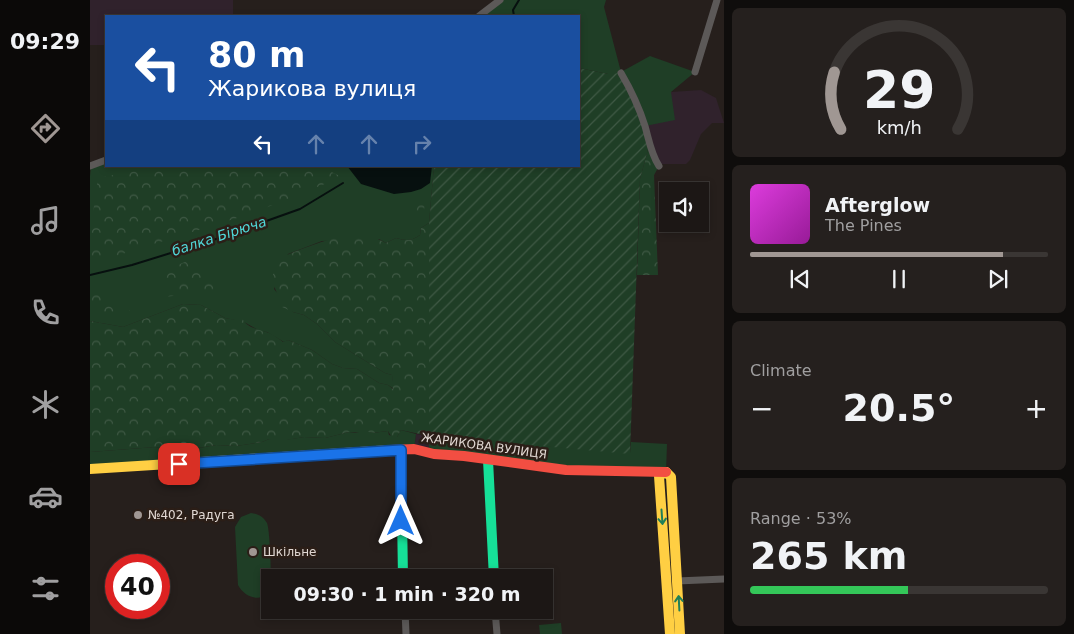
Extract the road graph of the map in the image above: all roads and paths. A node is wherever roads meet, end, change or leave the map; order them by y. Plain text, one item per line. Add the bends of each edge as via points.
1 (500, 0) edge
2 (717, 0) edge
3 (479, 15) edge
4 (695, 72) dead end
5 (621, 73) dead end
6 (105, 160) edge
7 (90, 166) edge
8 (659, 166) dead end
9 (401, 450) junction
10 (488, 460) junction
11 (90, 469) edge
12 (666, 472) junction
13 (403, 569) edge
14 (494, 569) edge
15 (724, 579) edge
16 (677, 581) junction
17 (405, 619) edge
18 (496, 619) edge
19 (406, 634) edge
20 (497, 634) edge
21 (670, 634) edge
22 (680, 634) edge

1 - 3 street
2 - 4 street
5 - 8 street via 632,92 652,156
6 - 7 street
9 - 10 street, ЖАРИКОВА ВУЛИЦЯ
9 - 11 street, ЖАРИКОВА ВУЛИЦЯ
9 - 13 street
10 - 12 street, ЖАРИКОВА ВУЛИЦЯ via 566,470
10 - 14 street
12 - 16 street via 670,477
12 -> 21 street via 659,476
15 - 16 street
22 -> 16 street
17 - 19 street
18 - 20 street

